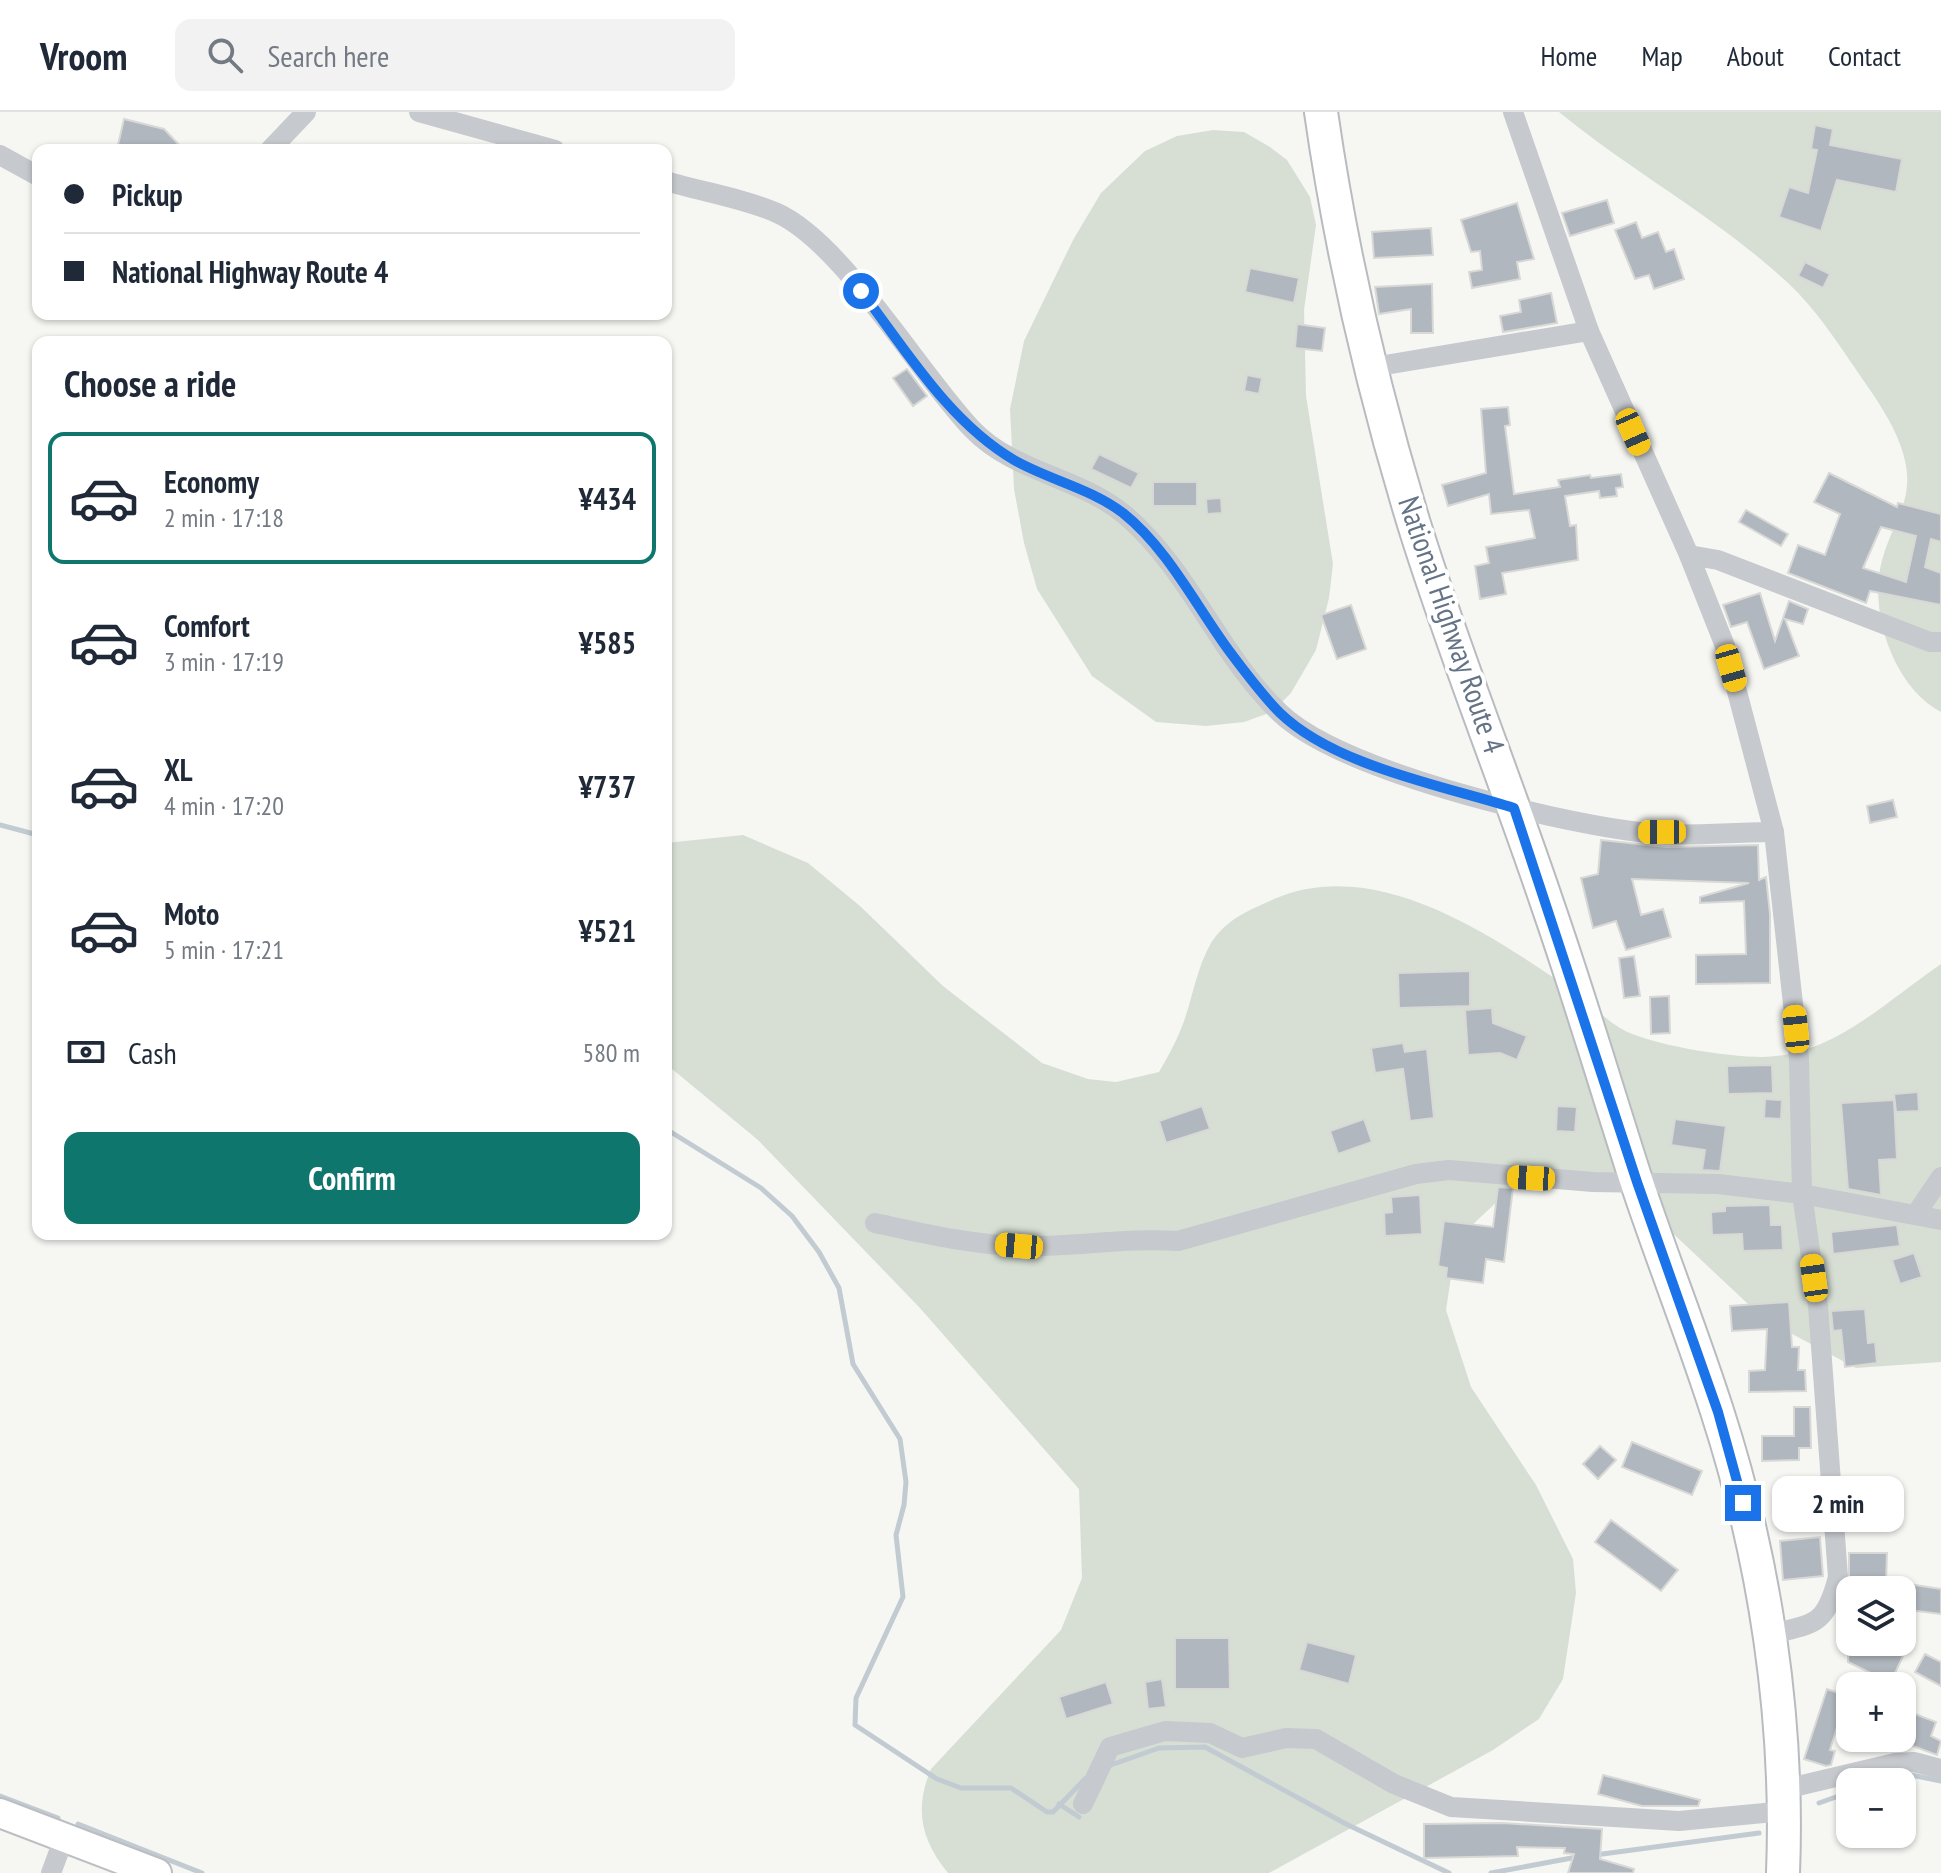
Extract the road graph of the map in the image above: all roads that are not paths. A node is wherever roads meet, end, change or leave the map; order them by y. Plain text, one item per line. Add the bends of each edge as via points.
1 (306, 112) edge
2 (419, 112) edge
3 (1321, 112) edge
4 (1513, 112) edge
5 (276, 144) edge
6 (534, 144) edge
7 (0, 155) edge
8 (32, 173) edge
9 (672, 183) edge
10 (1589, 331) junction
11 (1373, 367) junction
12 (1689, 555) junction
13 (1941, 642) edge
14 (1514, 808) junction
15 (1774, 832) junction
16 (1941, 1177) edge
17 (1637, 1182) junction
18 (1802, 1194) junction
19 (1916, 1214) junction
20 (1941, 1220) edge
21 (875, 1223) dead end
22 (1768, 1635) junction
23 (1941, 1769) edge
24 (1785, 1800) junction
25 (1083, 1804) dead end
26 (0, 1813) edge
27 (64, 1838) junction
28 (51, 1873) edge
29 (157, 1873) edge
30 (1783, 1873) edge

1 - 5 street
2 - 6 street
3 - 11 highway, National Highway Route 4 via 1332,191
4 - 10 street
7 - 8 street
9 - 14 street via 777,213 816,240 979,436 1016,461 1087,491 1150,539 1231,654 1280,713 1306,733 1340,751
10 - 11 street
10 - 12 street
11 - 14 highway, National Highway Route 4 via 1414,524
12 - 13 street via 1718,560
12 - 15 street via 1725,646
14 - 15 street via 1634,832
14 - 17 highway, National Highway Route 4
15 - 18 street via 1799,1058
16 - 19 street
17 - 18 street
17 - 21 street via 1449,1170 1416,1174 1178,1241 1146,1238 1019,1246 952,1240
17 - 22 highway, National Highway Route 4 via 1718,1412 1743,1503
18 - 19 street
18 - 22 street via 1818,1306 1838,1577 1829,1609 1816,1621
19 - 20 street
22 - 24 highway, National Highway Route 4 via 1778,1689
23 - 24 street via 1895,1763
24 - 25 street via 1679,1821 1451,1807 1394,1784 1316,1739 1286,1738 1242,1748 1210,1733 1165,1731 1110,1747
24 - 30 highway, National Highway Route 4
26 - 27 main road
27 - 28 street
27 - 29 main road

